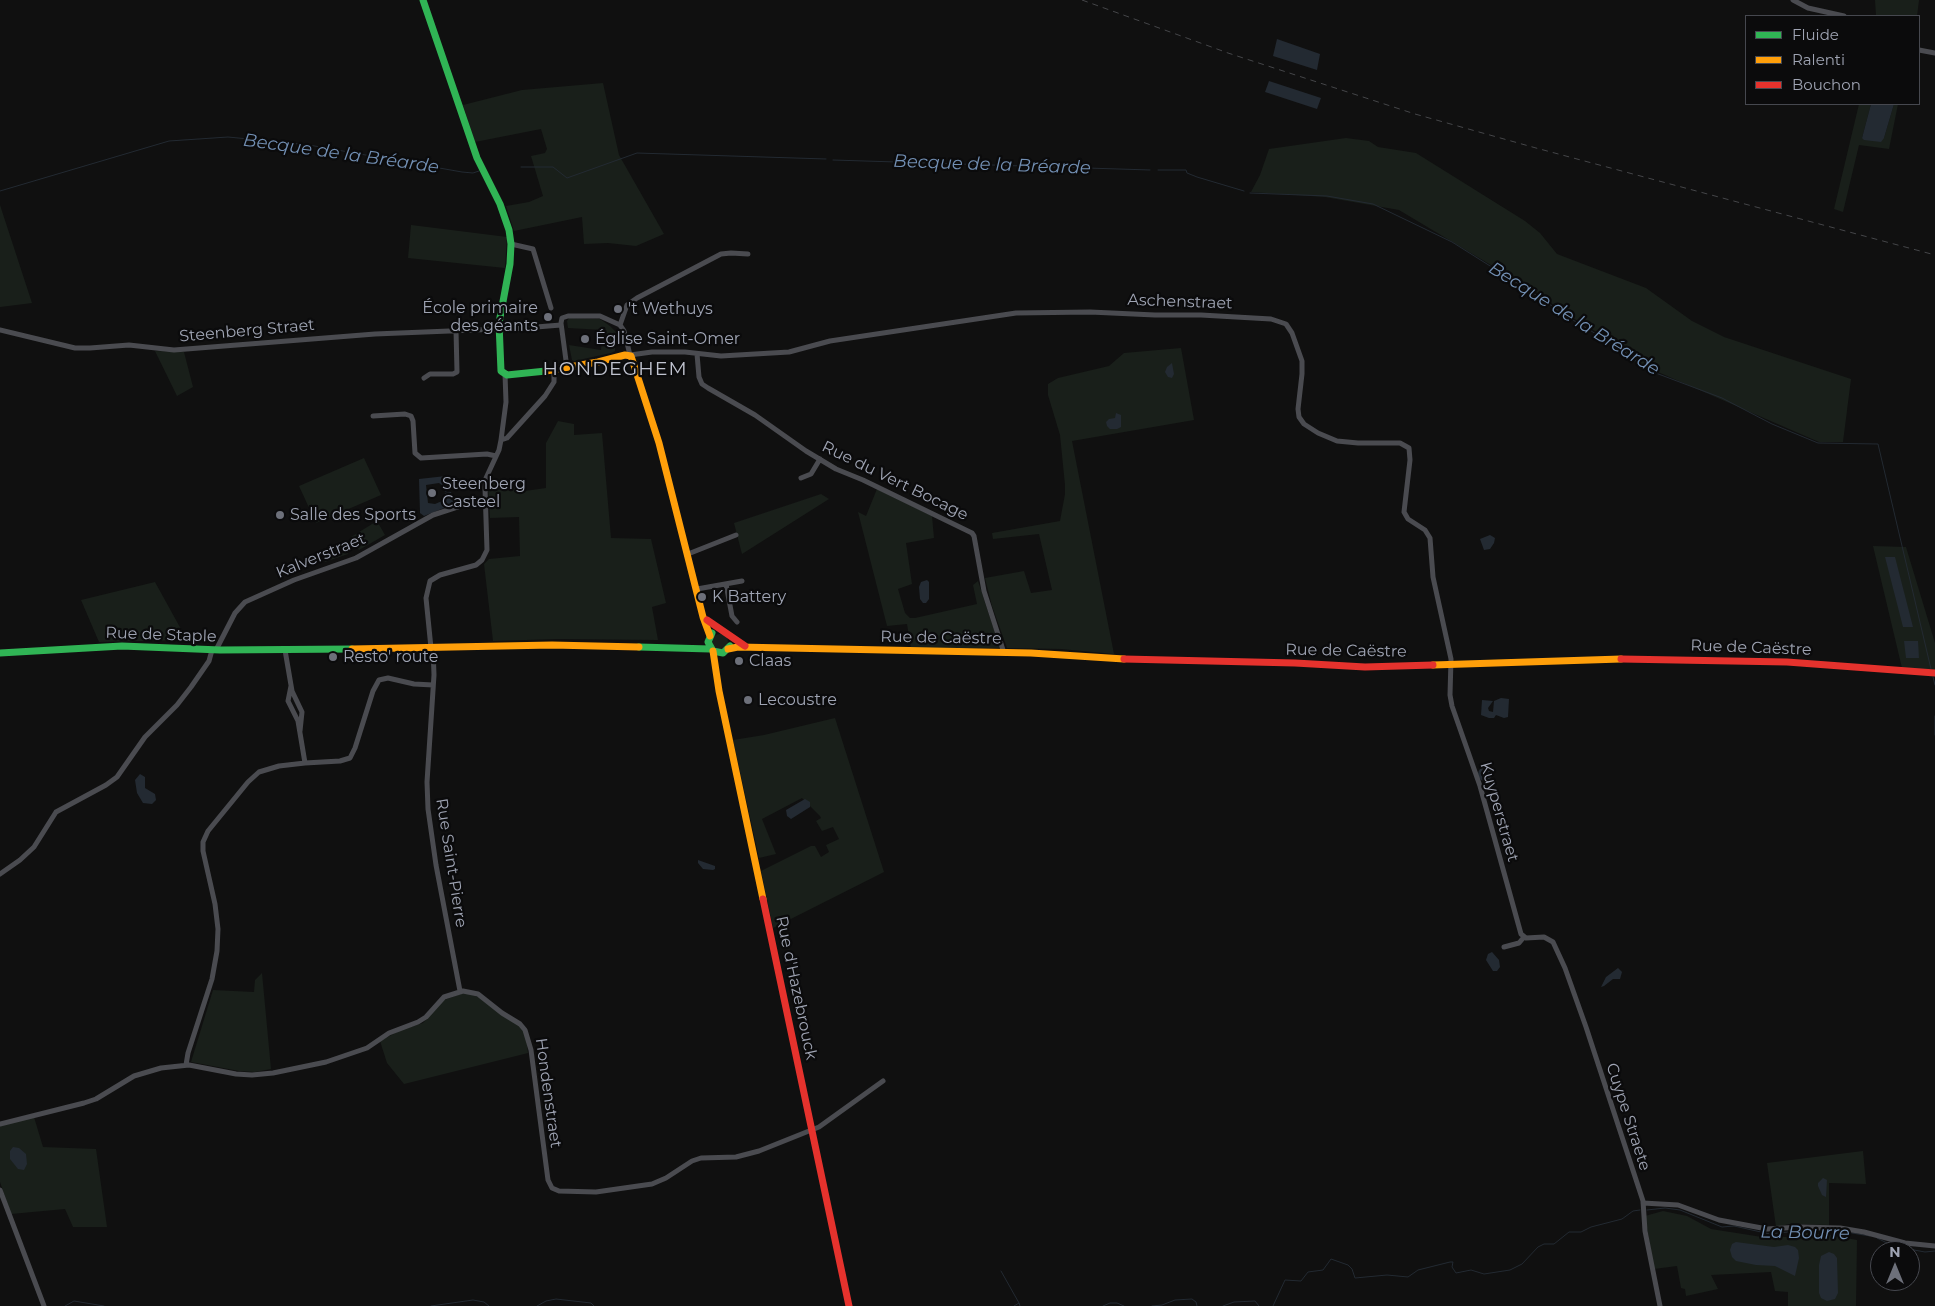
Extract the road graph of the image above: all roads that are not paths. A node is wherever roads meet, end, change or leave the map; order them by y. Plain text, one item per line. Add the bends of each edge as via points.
1 (423, 0) edge
2 (1793, 0) edge
3 (1840, 15) edge
4 (1920, 50) edge
5 (1935, 54) edge
6 (511, 244) junction
7 (748, 254) dead end
8 (551, 308) dead end
9 (561, 325) junction
10 (620, 325) junction
11 (0, 330) edge
12 (456, 330) junction
13 (499, 330) junction
14 (697, 354) junction
15 (630, 355) junction
16 (567, 368) junction
17 (554, 370) junction
18 (505, 374) junction
19 (424, 378) dead end
20 (373, 416) dead end
21 (501, 440) junction
22 (496, 456) junction
23 (820, 459) junction
24 (801, 478) dead end
25 (485, 498) junction
26 (736, 535) dead end
27 (688, 554) junction
28 (742, 580) dead end
29 (726, 584) junction
30 (697, 589) junction
31 (702, 611) junction
32 (737, 622) dead end
33 (722, 631) junction
34 (729, 636) junction
35 (709, 637) junction
36 (430, 648) junction
37 (690, 648) junction
38 (756, 648) junction
39 (728, 649) junction
40 (214, 650) junction
41 (286, 650) junction
42 (714, 651) junction
43 (0, 652) edge
44 (1004, 653) junction
45 (1451, 664) junction
46 (1935, 673) edge
47 (291, 685) junction
48 (433, 685) junction
49 (300, 731) junction
50 (305, 763) junction
51 (0, 874) edge
52 (1524, 937) junction
53 (1504, 947) dead end
54 (460, 991) junction
55 (186, 1065) junction
56 (884, 1081) dead end
57 (0, 1124) edge
58 (812, 1130) junction
59 (0, 1190) edge
60 (1643, 1203) junction
61 (1935, 1246) edge
62 (44, 1306) edge
63 (849, 1306) edge
64 (1660, 1306) edge

1 - 6 main road via 478,158 505,216
2 - 3 street via 1808,8
4 - 5 street
6 - 8 street via 533,249
6 - 13 main road
7 - 10 street via 721,254 637,298 627,305
9 - 10 street via 566,316 598,316
9 - 13 street, Steenberg Straet
9 - 16 street
10 - 15 street
11 - 12 street, Steenberg Straet via 75,348 129,345 170,350
12 - 13 street, Steenberg Straet
12 - 19 street via 457,372 430,374
13 - 18 main road via 500,364
14 - 15 street, Aschenstraet via 652,352
14 - 23 street, Rue du Vert Bocage via 698,372 705,387 755,415
14 - 45 street, Aschenstraet via 725,356 785,352 826,342 1013,314 1090,312 1251,317 1280,321 1291,330 1301,358 1298,412 1304,424 1337,441 1403,444 1409,448 1405,514 1430,538
15 - 16 main road
15 - 27 main road via 659,443
16 - 17 main road
17 - 18 main road
17 - 21 street via 553,385 507,438
18 - 21 street, Rue Saint-Pierre via 506,402
20 - 22 street via 411,416 415,453 421,458
21 - 22 street, Rue Saint-Pierre
22 - 25 street, Rue Saint-Pierre via 486,481
23 - 24 street via 811,474
23 - 44 street, Rue du Vert Bocage via 972,532 984,591
25 - 36 street, Rue Saint-Pierre via 488,543 484,558 473,567 434,578 428,586
25 - 40 street, Kalverstraet via 433,515 356,558 248,600 236,610
26 - 27 street
27 - 30 main road
28 - 29 street
29 - 30 street
29 - 32 street via 732,616
30 - 31 main road
31 - 33 main road via 709,622
31 - 35 main road
33 - 34 main road
33 - 35 main road
34 - 38 main road, Rue de Caëstre
34 - 39 main road
35 - 37 main road, Rue de Staple
35 - 42 main road
36 - 37 main road, Rue de Staple via 582,645
36 - 41 main road, Rue de Staple via 396,645
36 - 48 street, Rue Saint-Pierre
37 - 42 main road, Rue de Staple
38 - 39 main road, Rue de Caëstre
38 - 44 main road, Rue de Caëstre
39 - 42 main road
40 - 41 main road, Rue de Staple
40 - 43 main road, Rue de Staple via 114,646
40 - 51 street, Kalverstraet via 191,687 145,737 119,774 106,785 56,812 34,847
41 - 47 street
42 - 58 main road, Rue d'Hazebrouck via 716,675
44 - 45 main road, Rue de Caëstre via 1359,667
45 - 46 main road, Rue de Caëstre via 1633,658 1787,662
45 - 52 street, Kuyperstraet via 1451,703 1480,786
47 - 49 street via 302,712
47 - 49 street via 288,701
48 - 50 street via 381,679 373,691 350,758
48 - 54 street, Rue Saint-Pierre via 428,809
49 - 50 street
50 - 55 street via 256,774 205,836 203,854 217,919 217,956
52 - 53 street via 1519,943
52 - 60 street, Cuype Straete via 1544,937 1552,941 1565,968
54 - 55 street via 441,999 418,1022 389,1033 366,1048 326,1062 252,1075
54 - 58 street, Hondenstraet via 478,994 526,1030 548,1180 556,1190 596,1192 652,1184 692,1161 747,1154
55 - 57 street via 140,1074 84,1104
56 - 58 street, Hondenstraet
58 - 63 main road, Rue d'Hazebrouck
59 - 62 street
60 - 61 street via 1678,1205 1719,1220 1767,1229 1840,1228 1905,1243
60 - 64 street, Cuype Straete via 1644,1226

